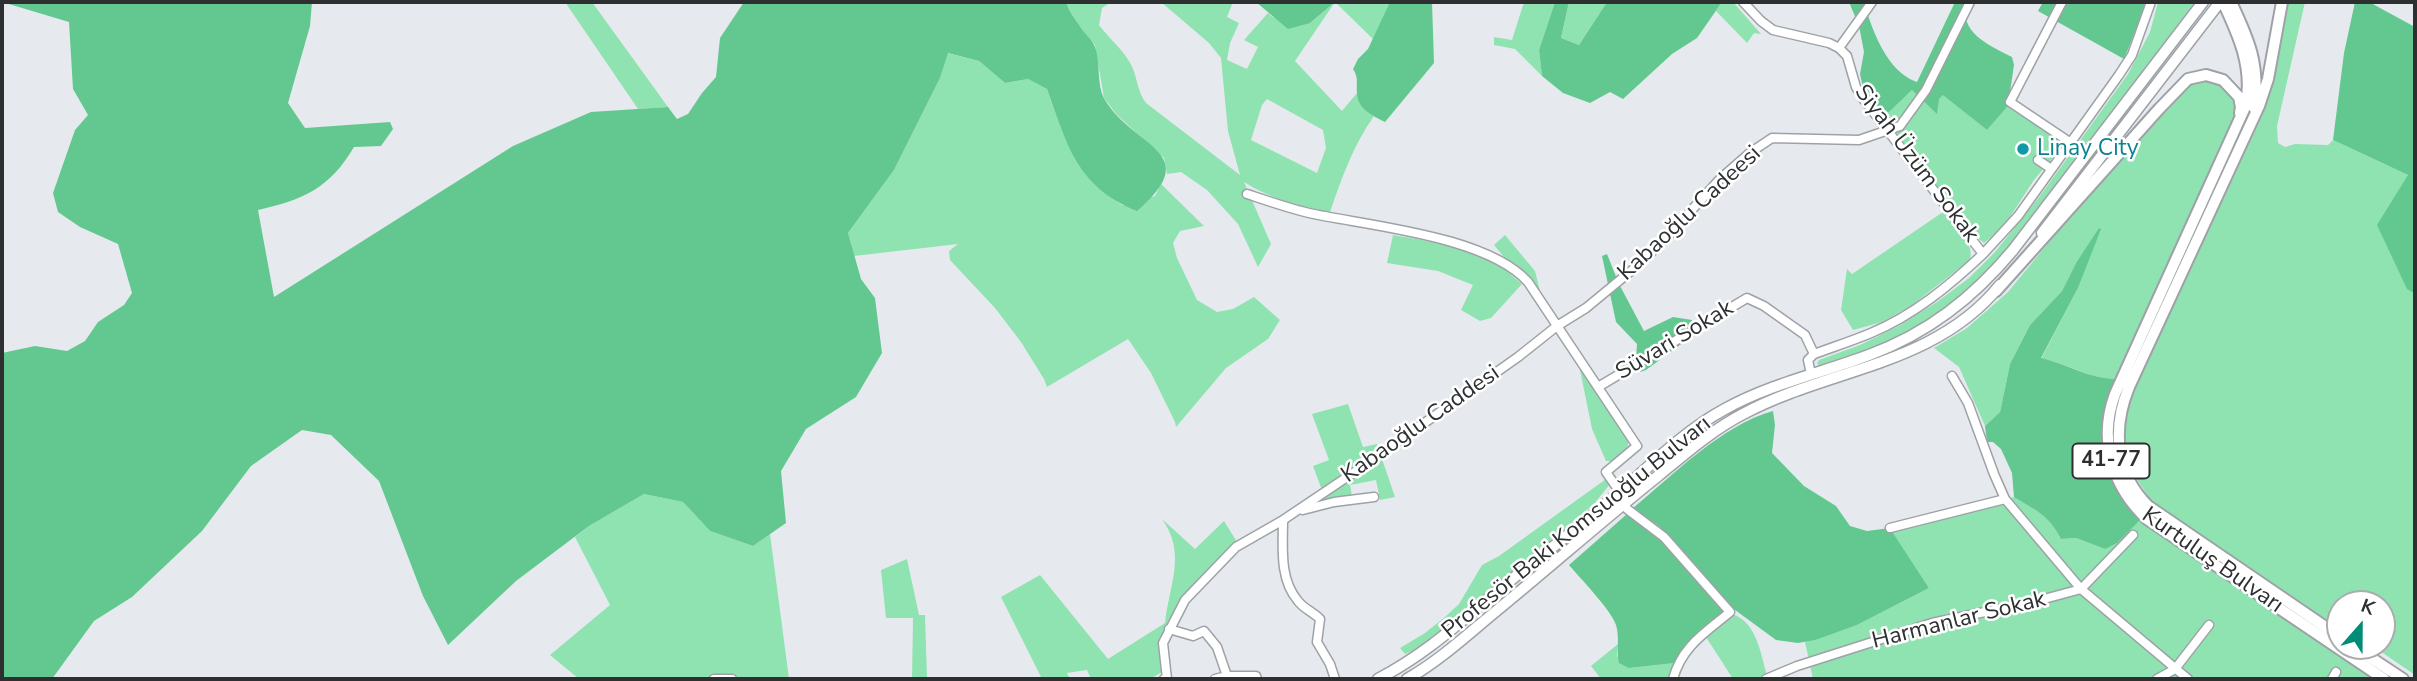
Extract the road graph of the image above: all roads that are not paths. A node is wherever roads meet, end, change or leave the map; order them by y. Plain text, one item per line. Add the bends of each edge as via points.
1 (1743, 2) edge
2 (1872, 2) edge
3 (1970, 2) edge
4 (2062, 2) edge
5 (2151, 2) edge
6 (2203, 2) edge
7 (2231, 2) edge
8 (2282, 2) edge
9 (2219, 5) edge
10 (1839, 48) junction
11 (1888, 131) junction
12 (2240, 135) junction
13 (2071, 143) junction
14 (2038, 160) dead end
15 (2050, 169) junction
16 (1247, 194) dead end
17 (1983, 254) junction
18 (1996, 291) junction
19 (1557, 326) junction
20 (1814, 354) junction
21 (1811, 374) junction
22 (1952, 376) dead end
23 (1598, 387) junction
24 (1620, 492) junction
25 (1374, 497) dead end
26 (2005, 499) junction
27 (1624, 503) junction
28 (1283, 520) junction
29 (1890, 528) dead end
30 (2133, 535) dead end
31 (2081, 589) junction
32 (2209, 625) dead end
33 (2326, 627) edge
34 (1169, 629) junction
35 (2374, 660) edge
36 (2175, 669) junction
37 (1227, 676) junction
38 (714, 679) edge
39 (732, 679) edge
40 (1166, 679) edge
41 (1215, 679) edge
42 (1257, 679) edge
43 (1335, 679) edge
44 (1378, 679) edge
45 (1407, 679) edge
46 (1673, 679) edge
47 (1766, 679) edge
48 (2157, 679) edge
49 (2188, 679) edge
50 (2384, 679) edge
51 (2403, 679) edge

1 - 10 street via 1773,30
2 - 10 street
3 - 11 street, Kabaoğlu Cadeesi via 1926,90 1900,126
4 - 13 street via 2010,102
5 - 13 street via 2132,55
6 - 21 main road, Profesör Baki Komsuoğlu Bulvarı via 2013,250 1974,292 1933,325 1898,343
7 - 12 highway via 2250,44 2256,72 2254,107
8 - 12 highway, 41-77 via 2269,79
9 - 12 highway, 41-77 via 2244,49 2248,78
9 - 18 main road, Profesör Baki Komsuoğlu Bulvarı
10 - 11 street, Siyah Üzüm Sokak via 1847,55 1856,87
11 - 17 street, Siyah Üzüm Sokak
11 - 19 street, Kabaoğlu Cadeesi via 1859,140 1772,138 1720,179 1637,266
12 - 18 highway via 2241,107 2232,87 2211,75 2189,79
12 - 33 highway, Kurtuluş Bulvarı / 41-77 via 2125,396 2118,425 2120,453 2131,485 2148,506
12 - 50 highway, Kurtuluş Bulvarı / 41-77 via 2111,403 2107,436 2115,475 2127,498 2147,519
13 - 15 street
14 - 15 street
15 - 17 street via 2018,216
16 - 19 street via 1308,213 1440,240 1491,257 1521,274
17 - 20 street, Siyah Üzüm Sokak via 1933,298 1903,317
18 - 27 main road, Profesör Baki Komsuoğlu Bulvarı via 1970,316 1922,346 1743,414
19 - 23 street
19 - 28 street, Kabaoğlu Caddesi
20 - 21 street via 1808,360
20 - 23 street, Süvari Sokak via 1805,335 1747,298
21 - 24 main road, Profesör Baki Komsuoğlu Bulvarı via 1757,392 1722,410
22 - 26 street via 1968,403
23 - 24 street via 1637,446 1606,472
24 - 27 street
24 - 44 main road, Profesör Baki Komsuoğlu Bulvarı via 1452,631
25 - 28 street via 1318,506
26 - 29 street
26 - 31 street
27 - 45 main road, Profesör Baki Komsuoğlu Bulvarı via 1441,657
27 - 46 street via 1664,537 1730,612 1686,650
28 - 34 street via 1236,547 1185,600
28 - 43 street via 1287,580 1300,604 1320,619 1317,642
30 - 31 street
31 - 36 street
31 - 47 street, Harmanlar Sokak via 1932,623
32 - 36 street
34 - 37 street via 1194,636 1205,631 1217,646
34 - 40 street via 1162,647
35 - 51 highway
36 - 48 street
36 - 49 street
37 - 41 street
37 - 42 street
38 - 39 street

